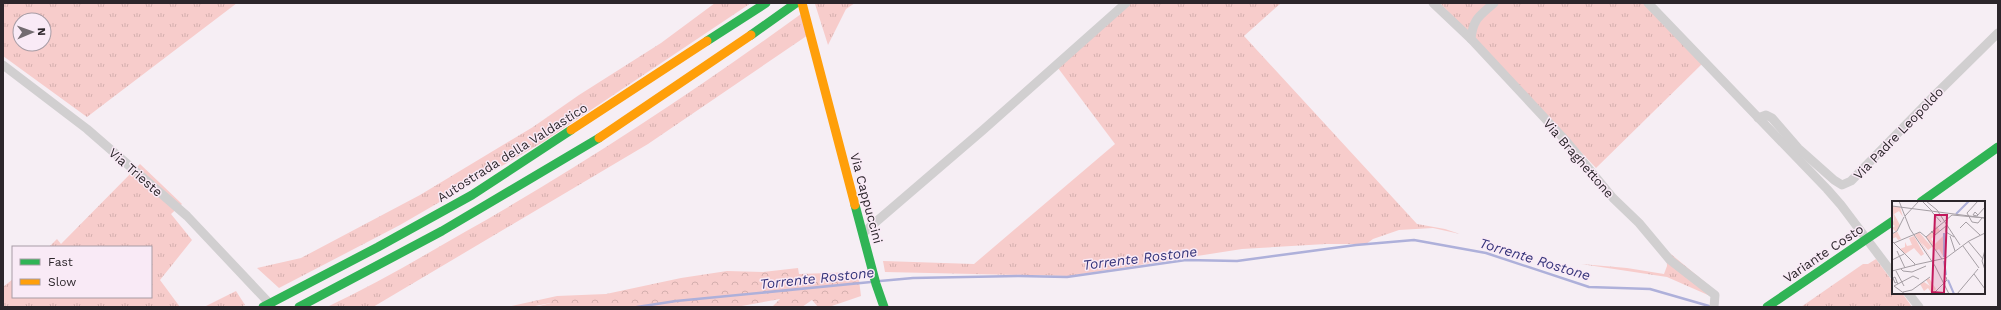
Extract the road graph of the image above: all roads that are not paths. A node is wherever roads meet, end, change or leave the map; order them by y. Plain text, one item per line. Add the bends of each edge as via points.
1 (766, 3) edge
2 (796, 3) edge
3 (802, 3) edge
4 (1126, 3) edge
5 (1433, 3) edge
6 (1494, 3) edge
7 (1648, 3) edge
8 (1998, 34) edge
9 (1471, 39) junction
10 (3, 65) edge
11 (1758, 118) junction
12 (1998, 147) edge
13 (1922, 201) edge
14 (1892, 222) edge
15 (863, 233) junction
16 (1892, 273) edge
17 (1909, 294) edge
18 (263, 307) edge
19 (272, 307) edge
20 (299, 307) edge
21 (884, 307) edge
22 (1714, 307) edge
23 (1767, 307) edge
24 (1918, 307) edge

1 - 18 main road, Autostrada della Valdastico via 472,195
2 - 20 main road via 672,90 532,178 433,236
3 - 15 main road, Via Cappuccini
4 - 15 street
5 - 9 street
6 - 9 street via 1472,25
7 - 11 street
8 - 11 street, Via Padre Leopoldo via 1851,181 1842,185 1798,148 1772,118 1766,115
9 - 22 street, Via Braghettone via 1567,142 1613,198 1639,223 1670,260 1715,295
10 - 19 street, Via Trieste via 87,130 181,212
11 - 16 street via 1827,189
12 - 13 main road
14 - 23 main road, Variante Costo
15 - 21 main road, Via Cappuccini
17 - 24 street

